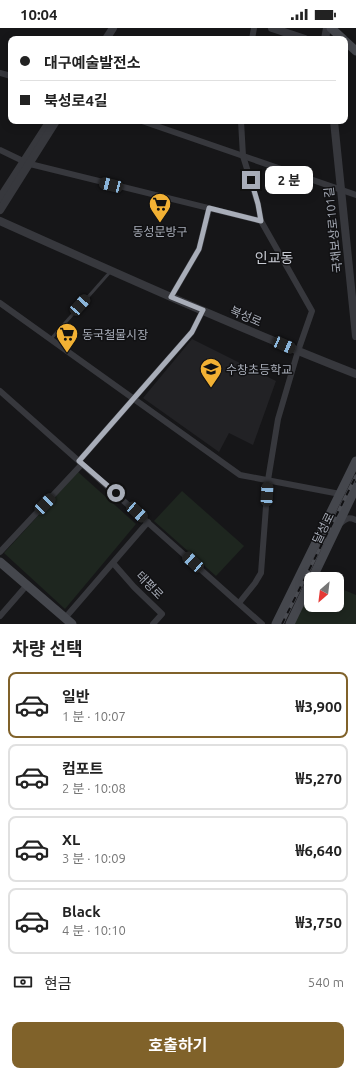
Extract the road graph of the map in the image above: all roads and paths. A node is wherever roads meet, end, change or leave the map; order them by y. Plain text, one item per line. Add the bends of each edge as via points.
1 (272, 28) edge
2 (331, 28) edge
3 (296, 36) edge
4 (340, 36) edge
5 (348, 44) edge
6 (356, 51) edge
7 (48, 124) edge
8 (54, 124) edge
9 (151, 124) edge
10 (241, 124) edge
11 (334, 124) edge
12 (0, 150) edge
13 (243, 156) junction
14 (26, 163) junction
15 (341, 190) junction
16 (356, 195) edge
17 (0, 198) edge
18 (209, 208) junction
19 (0, 210) edge
20 (0, 221) edge
21 (261, 221) junction
22 (111, 271) junction
23 (171, 297) junction
24 (0, 303) edge
25 (203, 310) junction
26 (356, 336) edge
27 (50, 340) junction
28 (298, 351) junction
29 (356, 374) edge
30 (0, 390) edge
31 (133, 398) junction
32 (356, 461) edge
33 (81, 462) junction
34 (268, 480) junction
35 (356, 487) edge
36 (340, 494) junction
37 (356, 520) edge
38 (148, 522) junction
39 (336, 529) junction
40 (0, 552) edge
41 (0, 562) edge
42 (113, 563) junction
43 (315, 572) edge
44 (27, 585) junction
45 (304, 595) edge
46 (239, 603) junction
47 (0, 616) edge
48 (69, 621) edge
49 (153, 624) edge
50 (262, 624) edge
51 (276, 624) edge
52 (290, 624) edge

1 - 3 street
2 - 4 main road
5 - 6 main road
7 - 14 street
8 - 14 street
9 - 13 street
10 - 13 street
11 - 15 street, 국채보상로101길
12 - 14 street
13 - 15 street
13 - 21 street
14 - 17 street
14 - 18 street
14 - 19 street
15 - 16 street
15 - 26 street, 국채보상로101길
18 - 21 street
18 - 23 street via 199,249
20 - 22 street, 북성로
21 - 28 street via 312,311
22 - 23 street, 북성로
22 - 27 lane
23 - 25 street, 북성로
24 - 27 street
25 - 28 street, 북성로
25 - 31 street via 192,332
27 - 31 street
28 - 29 street, 북성로
28 - 34 street via 278,419
30 - 33 street
31 - 33 street
31 - 34 street via 240,475
32 - 36 main road
33 - 38 street
33 - 40 street
34 - 36 street
34 - 46 street via 260,573
35 - 39 main road, 달성로
36 - 51 main road
37 - 39 street via 346,518
38 - 42 street
38 - 46 street
39 - 43 main road, 달성로
41 - 44 main road
42 - 48 street
42 - 49 street, 태평로 via 162,614
44 - 47 street
44 - 48 main road
45 - 52 main road, 달성로
46 - 50 street

